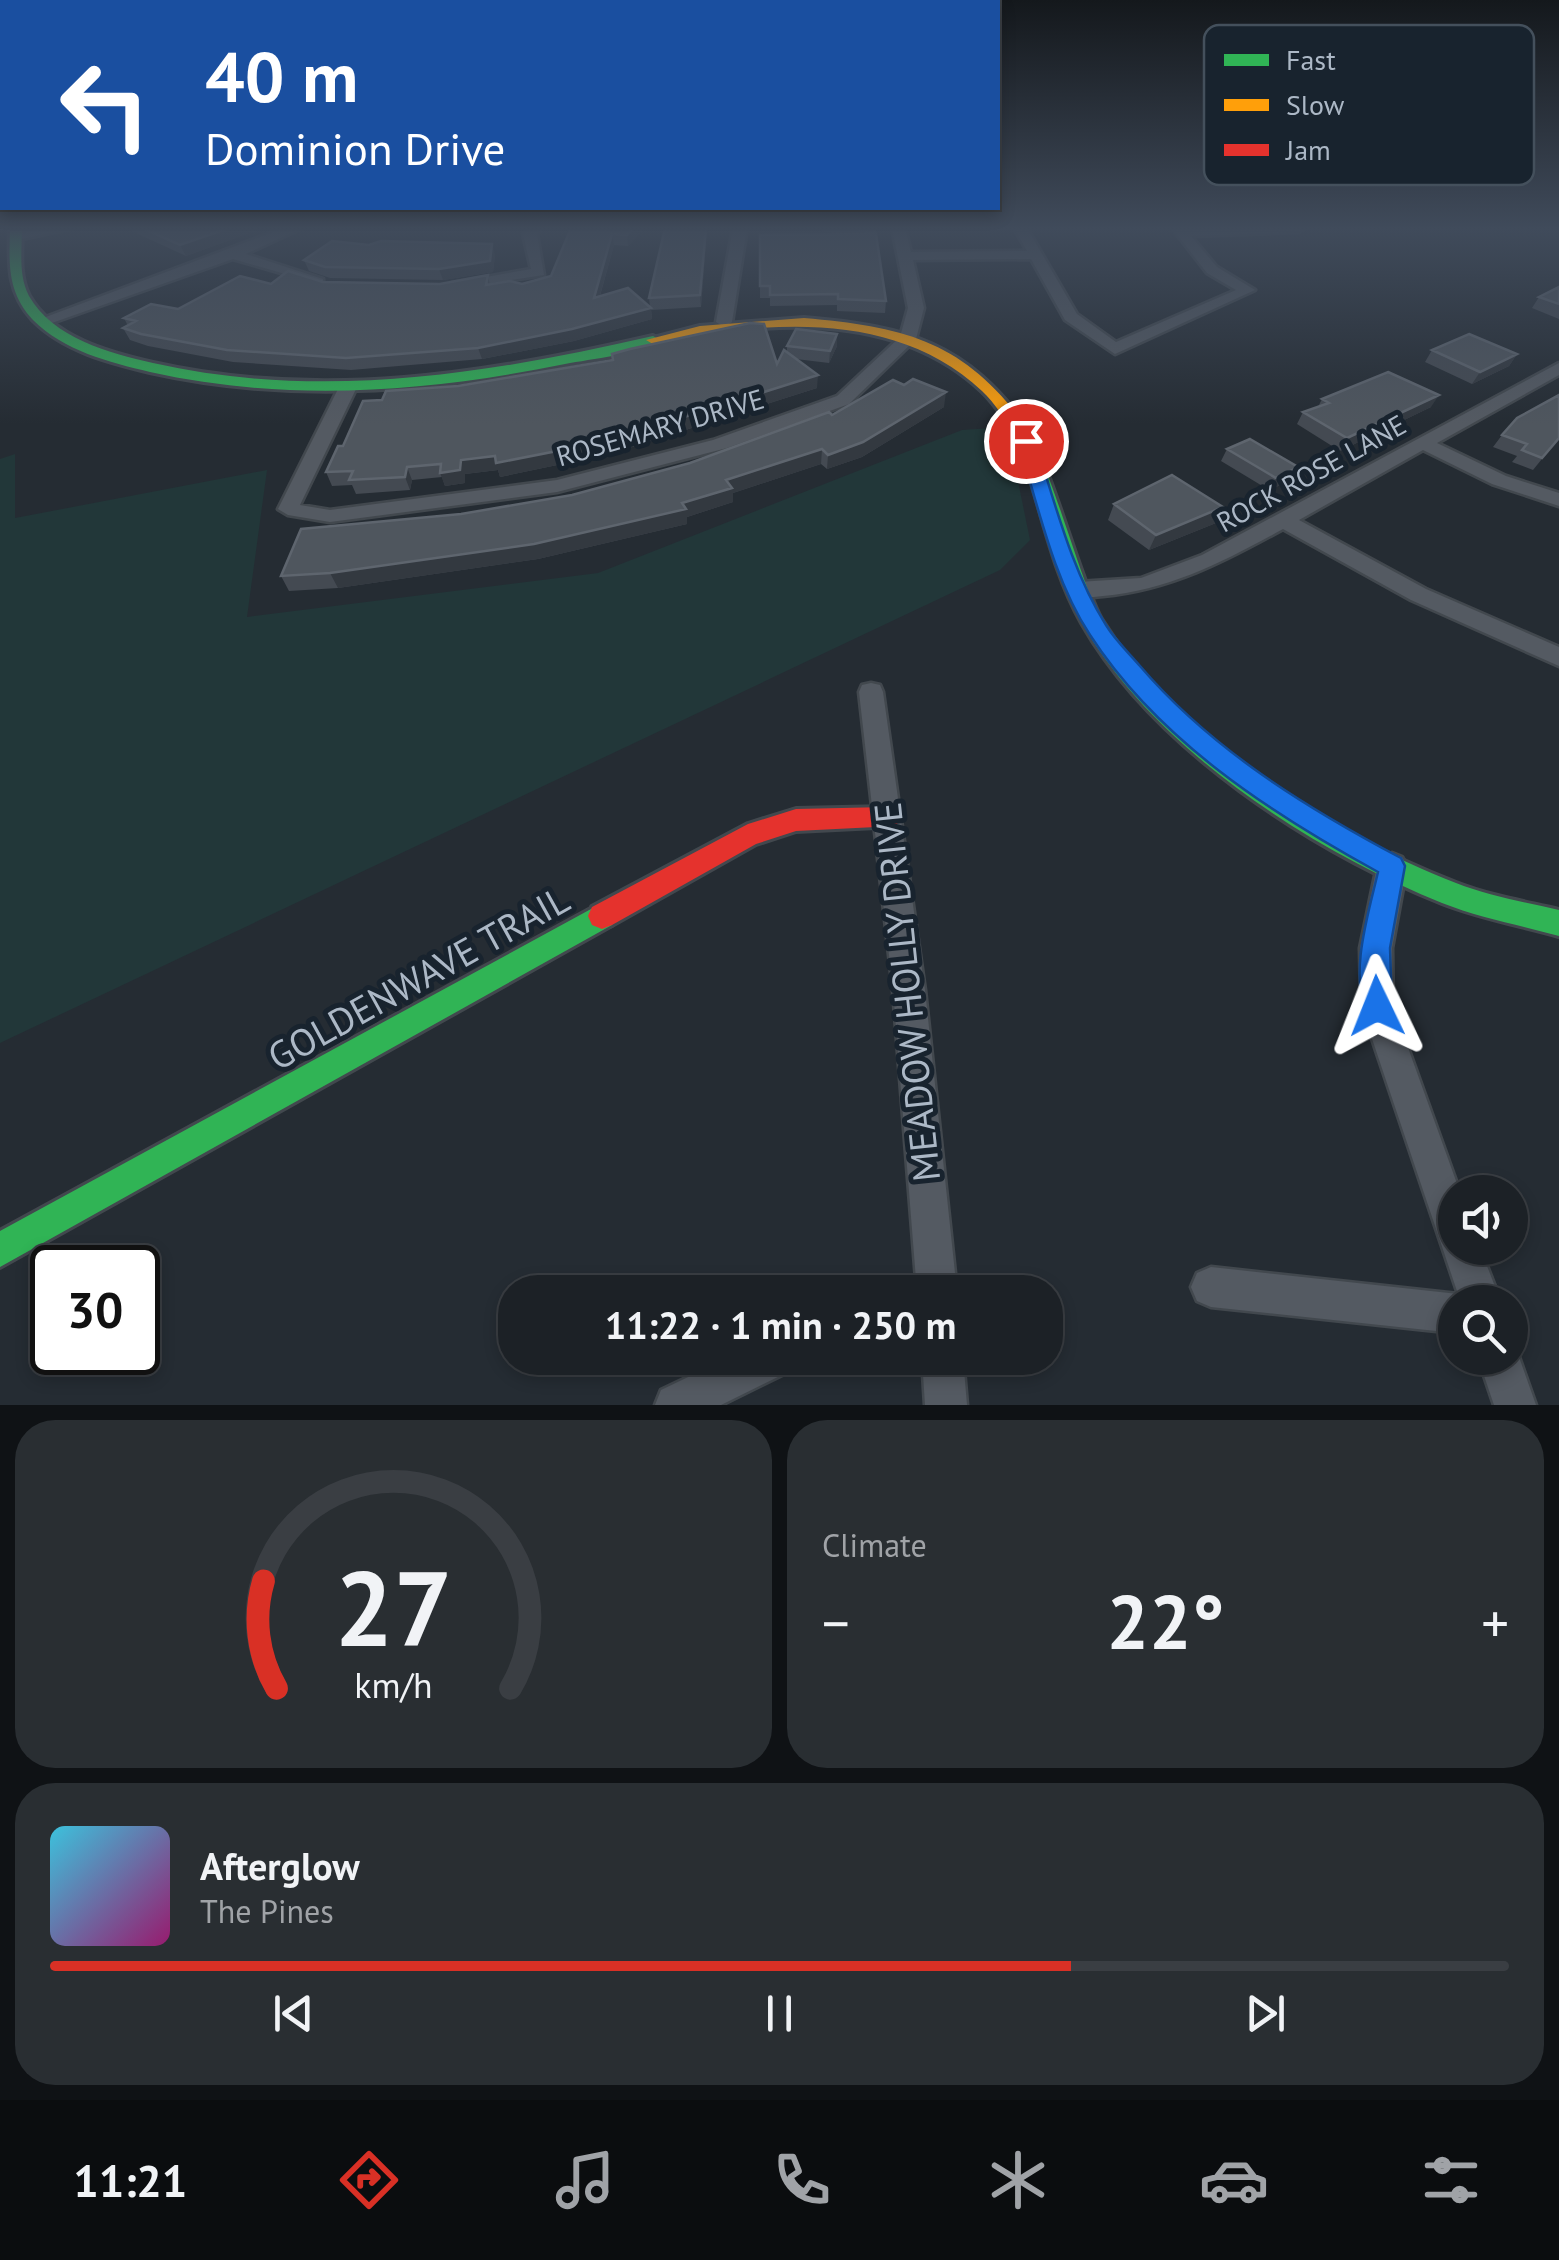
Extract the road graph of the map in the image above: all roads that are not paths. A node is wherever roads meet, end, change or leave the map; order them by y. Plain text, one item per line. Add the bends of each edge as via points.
1 (21, 294) edge
2 (121, 294) edge
3 (729, 294) edge
4 (913, 294) edge
5 (1057, 294) edge
6 (1240, 294) edge
7 (43, 321) junction
8 (724, 322) junction
9 (908, 339) junction
10 (1559, 368) edge
11 (348, 386) junction
12 (1423, 443) junction
13 (1559, 500) edge
14 (1284, 520) junction
15 (1078, 590) junction
16 (1559, 657) edge
17 (871, 692) dead end
18 (887, 818) junction
19 (1392, 866) junction
20 (1559, 923) edge
21 (1438, 1182) edge
22 (0, 1250) edge
23 (935, 1275) edge
24 (1211, 1287) dead end
25 (1438, 1310) edge
26 (733, 1375) edge
27 (944, 1375) edge
28 (1505, 1375) edge
29 (676, 1405) edge
30 (946, 1405) edge
31 (1515, 1405) edge

1 - 7 street
2 - 7 street
3 - 8 street
4 - 9 street
5 - 6 street via 1071,317 1115,349
7 - 11 street via 89,350 140,367 206,380
8 - 9 street via 814,322
8 - 11 street via 488,376
9 - 11 street, ROSEMARY DRIVE via 843,400 720,444 557,486 330,516 288,509
9 - 15 street via 977,378 1017,422
10 - 12 street, ROCK ROSE LANE
12 - 13 street
12 - 14 street, ROCK ROSE LANE
14 - 15 street, ROCK ROSE LANE via 1174,576
14 - 16 street via 1412,594
15 - 19 street via 1098,631 1170,716 1246,778
17 - 18 street, MEADOW HOLLY DRIVE
18 - 22 street, GOLDENWAVE TRAIL via 796,820 748,835
18 - 23 street, MEADOW HOLLY DRIVE
19 - 20 street via 1452,894
19 - 21 street via 1376,948 1377,1006
24 - 25 street
26 - 29 street
27 - 30 street
28 - 31 street

